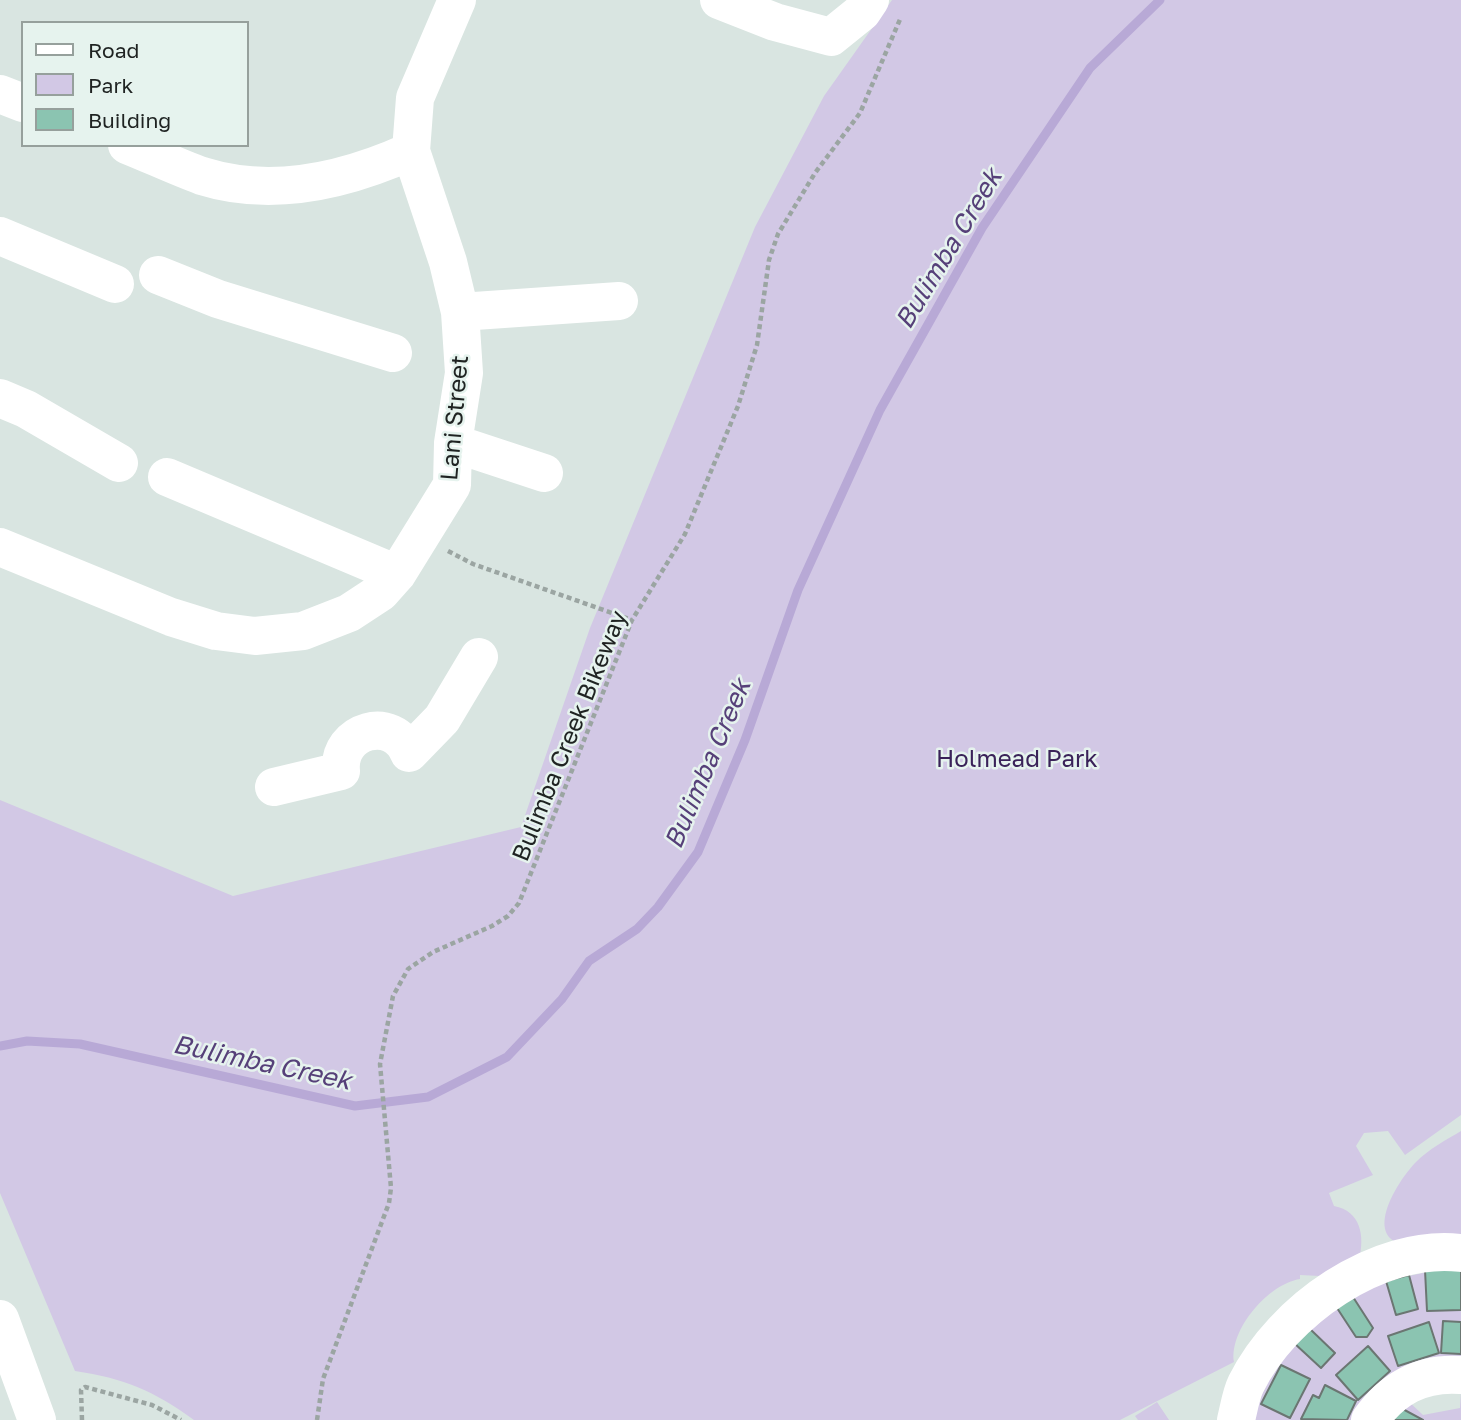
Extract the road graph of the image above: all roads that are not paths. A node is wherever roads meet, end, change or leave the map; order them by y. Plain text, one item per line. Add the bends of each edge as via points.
1 (457, 0) edge
2 (719, 0) edge
3 (886, 6) edge
4 (0, 94) edge
5 (21, 102) edge
6 (138, 147) edge
7 (411, 152) junction
8 (0, 236) edge
9 (158, 275) dead end
10 (115, 284) dead end
11 (619, 301) dead end
12 (460, 312) junction
13 (393, 353) dead end
14 (0, 398) edge
15 (453, 443) junction
16 (119, 463) dead end
17 (544, 472) dead end
18 (167, 477) dead end
19 (0, 547) edge
20 (397, 574) junction
21 (480, 657) dead end
22 (274, 786) dead end
23 (1461, 1252) edge
24 (0, 1319) edge
25 (1461, 1374) edge
26 (37, 1420) edge
27 (1236, 1420) edge
28 (1370, 1420) edge

1 - 7 street, Lani Street via 415,98
2 - 3 street via 831,37 862,12
4 - 5 street
6 - 7 street via 202,176 240,184 325,181
7 - 12 street, Lani Street
8 - 10 street
9 - 13 street via 218,299
11 - 12 street
12 - 15 street, Lani Street via 464,373
14 - 16 street
15 - 17 street
15 - 20 street, Lani Street via 452,485
18 - 20 street
19 - 20 street, Lani Street via 171,617 216,631 255,636 303,631 349,613 381,592
21 - 22 street via 442,719 409,752 389,732 366,731 347,745 341,771
23 - 27 street via 1392,1261 1329,1290 1267,1349 1245,1385
24 - 26 street
25 - 28 street via 1408,1383 1385,1399

